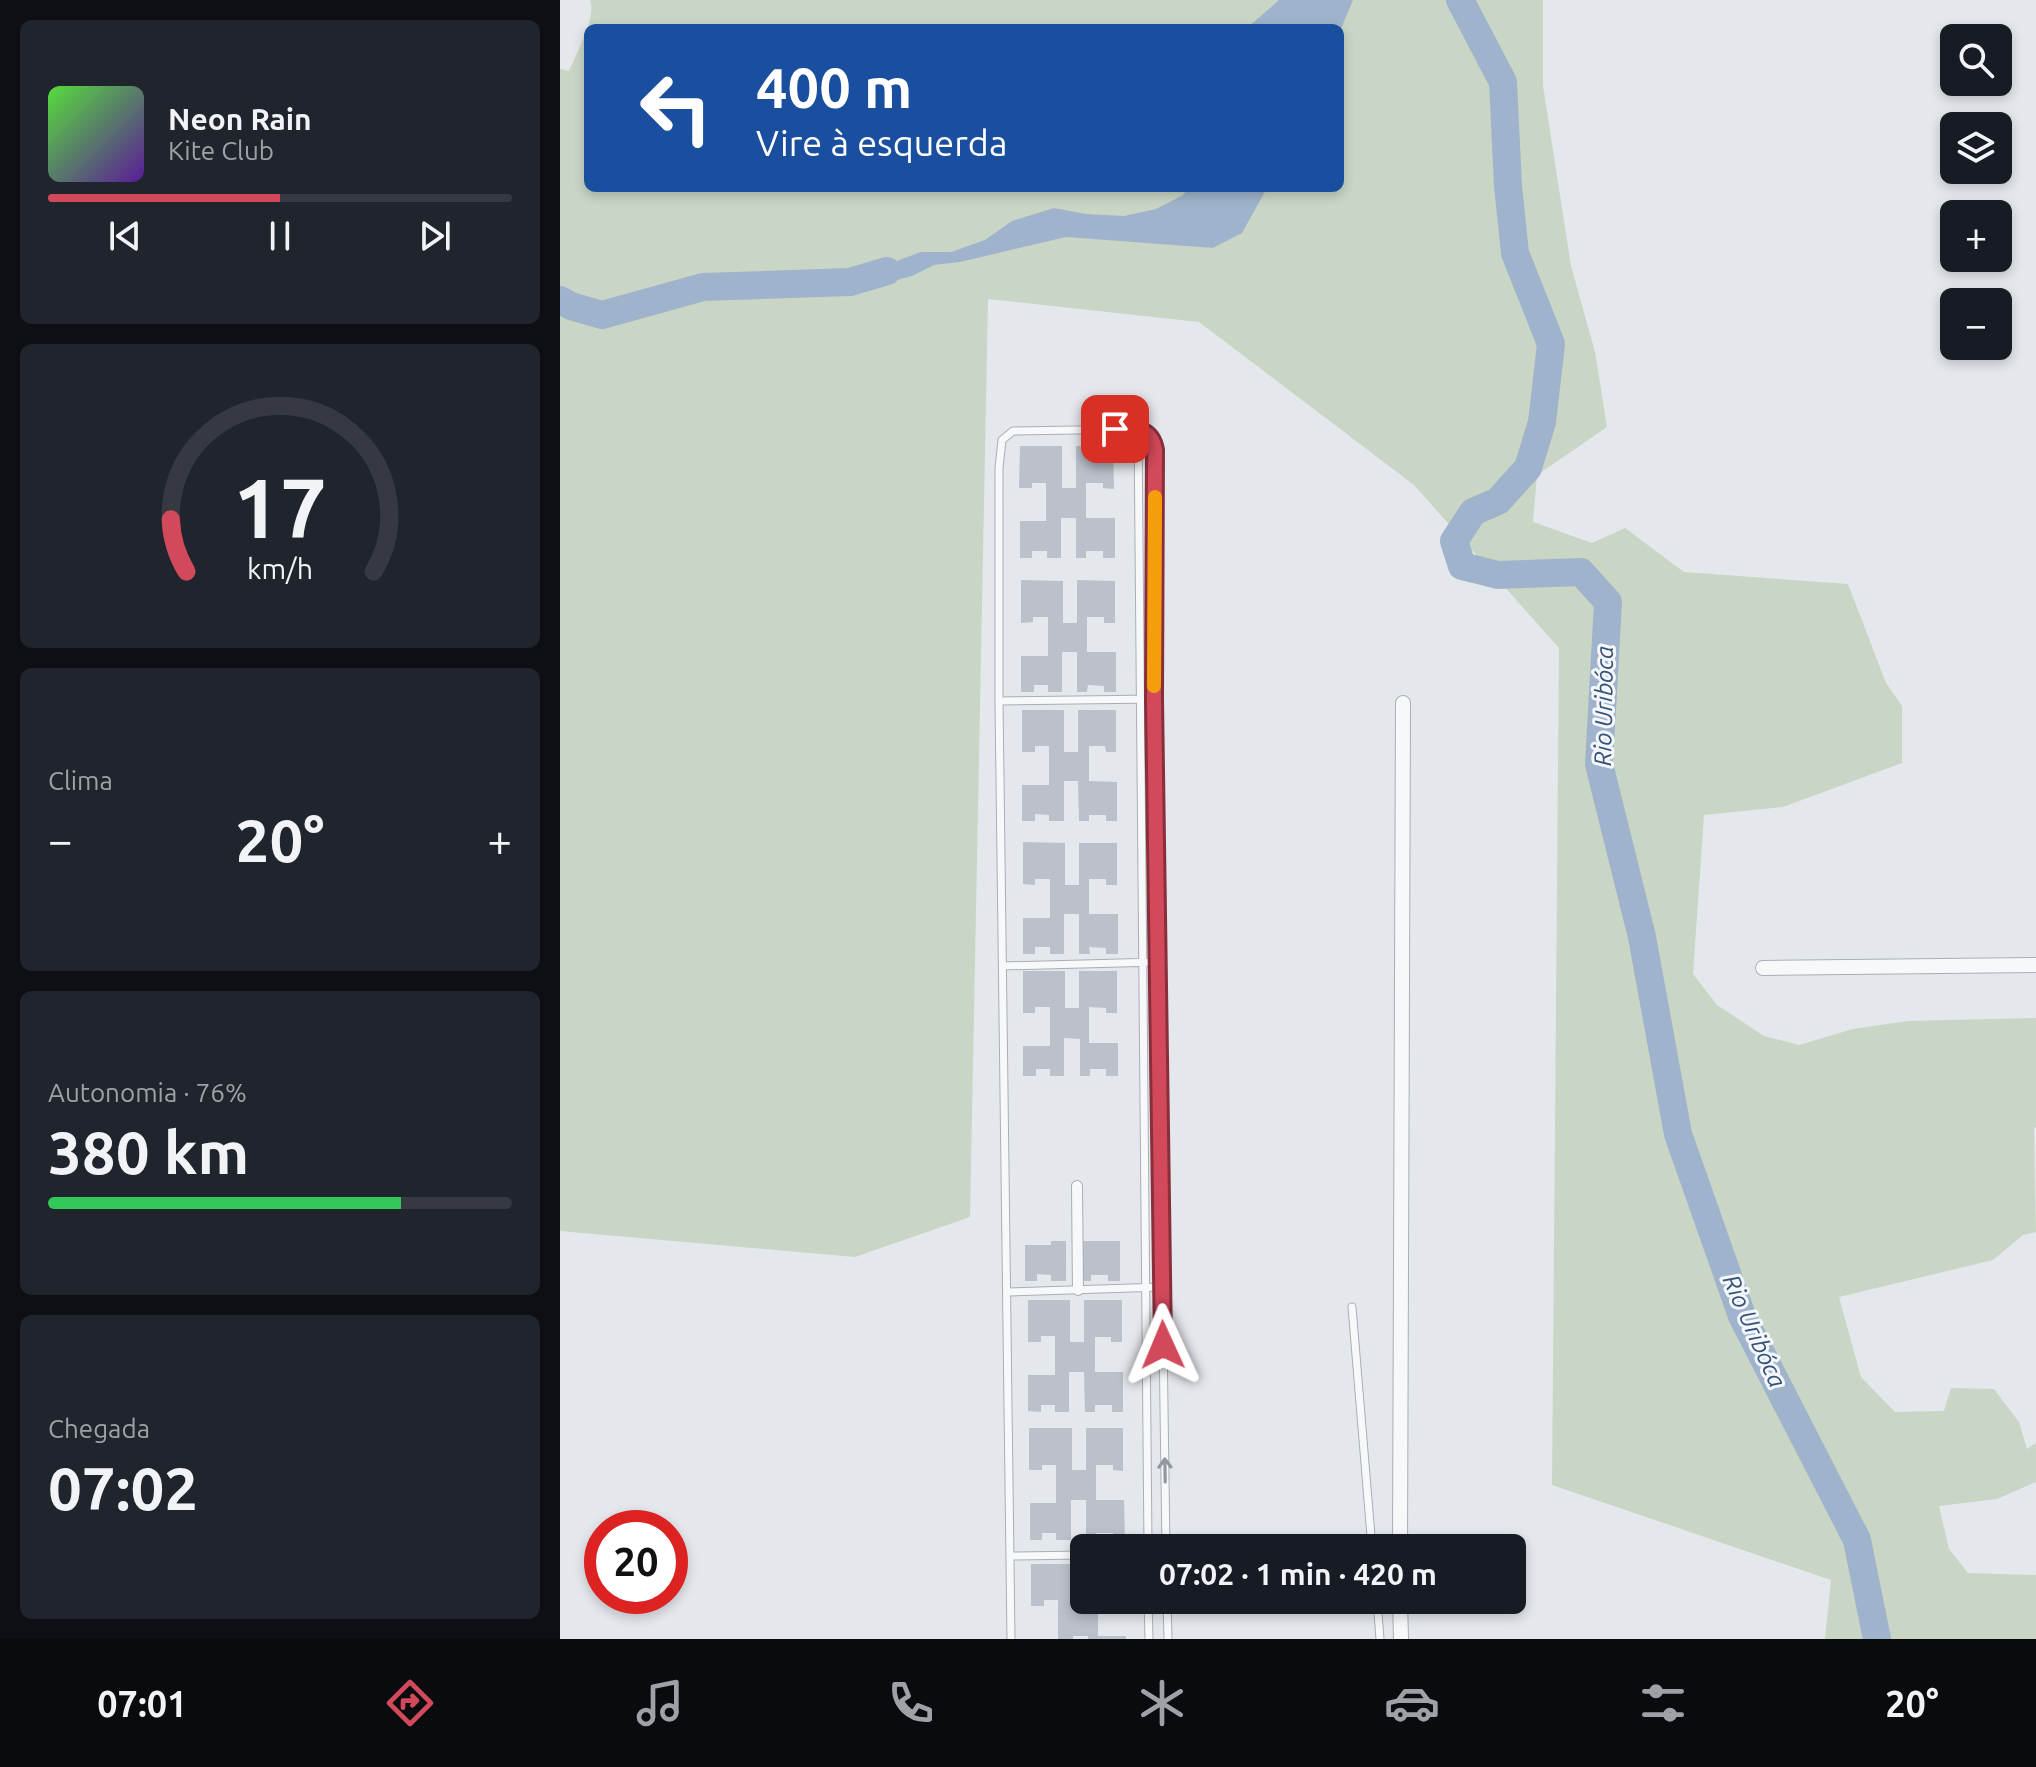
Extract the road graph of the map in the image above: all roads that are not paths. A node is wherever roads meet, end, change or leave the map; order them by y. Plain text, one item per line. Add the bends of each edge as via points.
1 (1138, 429) junction
2 (1138, 699) junction
3 (1154, 699) junction
4 (999, 701) junction
5 (1403, 703) dead end
6 (1158, 962) junction
7 (1141, 963) junction
8 (2036, 965) edge
9 (1003, 966) junction
10 (1763, 968) dead end
11 (1077, 1186) dead end
12 (1162, 1287) junction
13 (1145, 1288) junction
14 (1078, 1290) junction
15 (1007, 1292) junction
16 (1352, 1307) dead end
17 (1148, 1534) edge
18 (1166, 1534) edge
19 (1371, 1534) edge
20 (1400, 1534) edge
21 (1070, 1555) edge
22 (1010, 1556) junction
23 (1148, 1614) edge
24 (1167, 1614) edge
25 (1378, 1614) edge
26 (1400, 1614) edge
27 (1011, 1639) edge
28 (1149, 1639) edge
29 (1168, 1639) edge
30 (1380, 1639) edge
31 (1401, 1639) edge

1 - 2 lane
1 - 3 lane via 1153,440 1155,450
1 - 4 lane via 1013,431 1002,440
2 - 3 lane
2 - 4 lane
2 - 7 lane
3 - 6 lane
4 - 9 lane
5 - 20 street
6 - 7 lane
6 - 12 lane
7 - 9 lane
7 - 13 lane
8 - 10 street
9 - 15 lane
11 - 14 street
12 - 13 lane
18 -> 12 lane
13 - 14 lane
13 - 17 lane
14 - 15 lane
15 - 22 lane
16 - 19 lane
21 - 22 lane
22 - 27 lane
23 - 28 lane
24 - 29 lane
25 - 30 lane
26 - 31 street

